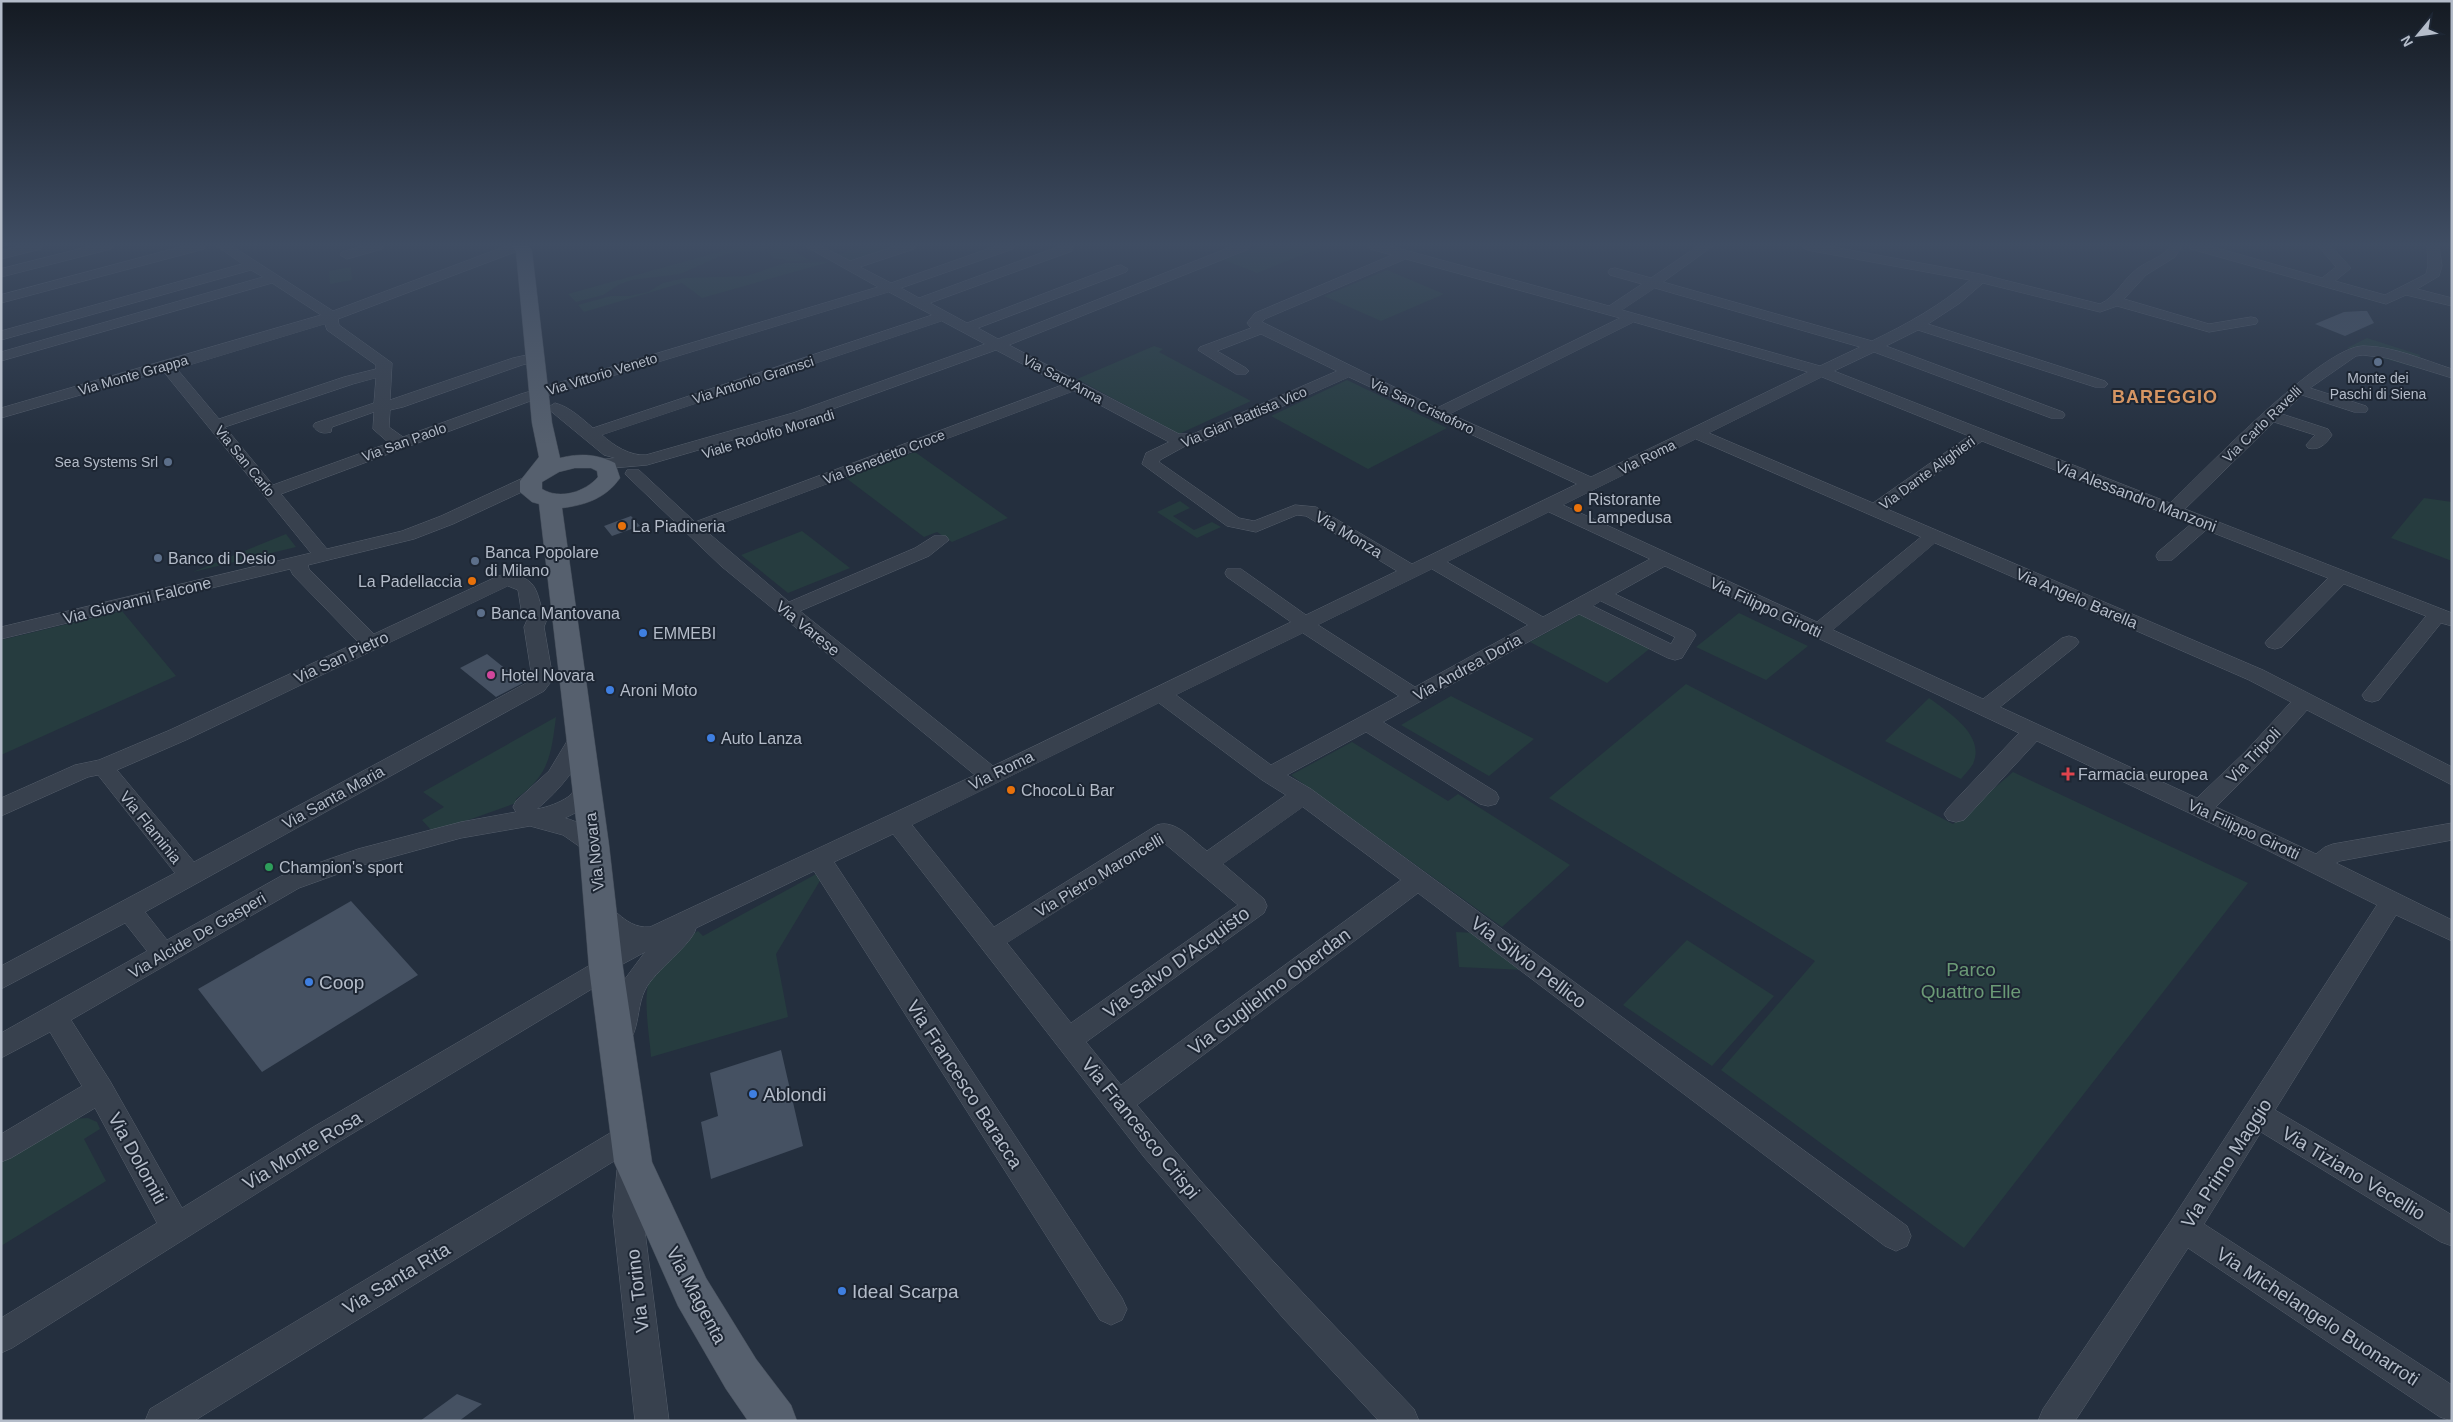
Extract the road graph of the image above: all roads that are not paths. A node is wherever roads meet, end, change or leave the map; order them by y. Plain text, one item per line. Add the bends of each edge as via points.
1 (85, 312) edge
2 (156, 312) edge
3 (326, 312) edge
4 (346, 312) edge
5 (531, 312) edge
6 (822, 312) edge
7 (937, 312) edge
8 (1007, 312) edge
9 (1078, 312) edge
10 (1269, 312) edge
11 (1616, 312) edge
12 (1755, 312) edge
13 (1936, 312) edge
14 (2155, 312) edge
15 (944, 316) junction
16 (1633, 317) junction
17 (331, 318) junction
18 (2251, 321) dead end
19 (1917, 325) junction
20 (1258, 326) junction
21 (966, 328) junction
22 (1, 336) edge
23 (996, 345) junction
24 (1872, 346) junction
25 (1, 357) edge
26 (536, 357) junction
27 (954, 360) junction
28 (170, 364) junction
29 (1241, 371) dead end
30 (1348, 372) junction
31 (1820, 372) junction
32 (2452, 374) edge
33 (384, 376) junction
34 (2100, 384) dead end
35 (1076, 385) junction
36 (2299, 389) junction
37 (382, 406) junction
38 (2360, 409) dead end
39 (551, 410) junction
40 (1, 413) edge
41 (1438, 414) junction
42 (2057, 415) dead end
43 (2271, 416) junction
44 (325, 429) dead end
45 (220, 431) junction
46 (1695, 433) junction
47 (590, 434) junction
48 (1980, 435) junction
49 (1183, 441) junction
50 (401, 444) junction
51 (2314, 445) dead end
52 (600, 464) junction
53 (1153, 468) joint
54 (634, 474) junction
55 (1592, 484) junction
56 (539, 488) junction
57 (270, 492) junction
58 (582, 496) junction
59 (1549, 504) junction
60 (1875, 510) junction
61 (2173, 510) junction
62 (2204, 522) junction
63 (692, 529) junction
64 (1933, 536) junction
65 (940, 540) dead end
66 (556, 541) junction
67 (324, 556) junction
68 (2165, 556) dead end
69 (1664, 559) junction
70 (1432, 561) junction
71 (298, 562) junction
72 (1411, 571) junction
73 (1234, 573) dead end
74 (2341, 576) junction
75 (1602, 594) junction
76 (1579, 606) junction
77 (786, 610) junction
78 (565, 616) junction
79 (2445, 617) edge
80 (537, 619) junction
81 (1304, 623) junction
82 (1543, 626) junction
83 (1818, 632) junction
84 (1, 633) edge
85 (2068, 642) dead end
86 (372, 643) junction
87 (2275, 643) dead end
88 (1160, 693) junction
89 (2372, 695) dead end
90 (1414, 696) junction
91 (2304, 700) junction
92 (1985, 708) junction
93 (1366, 722) junction
94 (2034, 731) junction
95 (580, 738) junction
96 (108, 773) junction
97 (990, 775) junction
98 (1270, 775) junction
99 (2452, 777) edge
100 (1303, 795) junction
101 (1488, 798) dead end
102 (584, 800) junction
103 (1, 808) edge
104 (2200, 809) junction
105 (525, 813) junction
106 (1956, 814) dead end
107 (896, 822) junction
108 (2452, 831) edge
109 (594, 845) junction
110 (819, 859) junction
111 (1206, 864) junction
112 (2322, 866) junction
113 (191, 875) junction
114 (1418, 880) junction
115 (2392, 901) junction
116 (129, 909) junction
117 (600, 912) junction
118 (2452, 931) edge
119 (662, 939) junction
120 (991, 941) junction
121 (164, 954) junction
122 (606, 968) junction
123 (1, 979) edge
124 (55, 1017) junction
125 (1069, 1039) junction
126 (1, 1047) edge
127 (618, 1053) junction
128 (100, 1090) junction
129 (1119, 1103) junction
130 (2256, 1114) junction
131 (1, 1149) edge
132 (631, 1149) junction
133 (176, 1227) junction
134 (2184, 1228) junction
135 (2452, 1232) edge
136 (1896, 1236) dead end
137 (1110, 1309) dead end
138 (1, 1337) edge
139 (2452, 1405) edge
140 (162, 1421) edge
141 (652, 1421) edge
142 (775, 1421) edge
143 (1402, 1421) edge
144 (2054, 1421) edge

1 - 22 street
2 - 25 street
3 - 17 street
4 - 17 street, Via Monte Grappa
5 - 26 main road, Via Novara
6 - 39 street, Via Vittorio Veneto
7 - 15 street, Via Sant'Anna
8 - 21 street
9 - 23 street, Viale Rodolfo Morandi
10 - 20 street via 1260,316
11 - 16 street, Via Alessandro Manzoni
12 - 24 street
13 - 19 street, Via Roma
14 - 18 street via 2209,328
15 - 21 street, Via Sant'Anna
15 - 47 street, Via Antonio Gramsci
16 - 31 street, Via Alessandro Manzoni
16 - 41 street
17 - 28 street, Via Monte Grappa
17 - 33 street via 332,327 384,362
19 - 24 street, Via Roma
19 - 34 street
20 - 29 street via 1205,350
20 - 30 street, Via San Cristoforo
21 - 23 street, Via Sant'Anna
23 - 27 street, Viale Rodolfo Morandi
23 - 35 street, Via Sant'Anna
24 - 31 street, Via Roma
24 - 42 street
26 - 37 street via 397,404
26 - 39 main road, Via Novara
27 - 52 street, Viale Rodolfo Morandi via 799,416 658,457
27 - 54 street, Viale Rodolfo Morandi via 819,421
28 - 40 street, Via Monte Grappa
28 - 45 street, Via San Carlo via 169,369
30 - 41 street, Via San Cristoforo
30 - 49 street, Via Gian Battista Vico via 1196,439
31 - 46 street, Via Roma
31 - 48 street, Via Alessandro Manzoni
32 - 36 street, Via Carlo Ravelli via 2360,350 2352,352
33 - 37 street
33 - 45 street
35 - 49 street, Via Sant'Anna
35 - 63 street, Via Benedetto Croce
36 - 38 street
36 - 43 street, Via Carlo Ravelli
37 - 44 street via 321,426
37 - 50 street via 381,429
39 - 47 street
39 - 50 street, Via San Paolo
39 - 52 main road, Via Novara via 563,447 576,458
39 - 56 main road, Via Novara via 542,423 550,457
41 - 55 street, Via San Cristoforo
43 - 51 street via 2322,432 2324,434
43 - 61 street, Via Carlo Ravelli
45 - 57 street, Via San Carlo
46 - 55 street, Via Roma
46 - 60 street, Via Angelo Barella
47 - 52 street
48 - 60 street, Via Dante Alighieri
48 - 61 street, Via Alessandro Manzoni
49 - 53 street, Via Gian Battista Vico via 1152,457 1150,464
50 - 57 street, Via San Paolo
52 - 54 street, Viale Rodolfo Morandi
52 - 56 main road via 563,463
52 - 58 main road
53 - 72 street, Via Monza via 1233,522 1256,527 1295,510 1310,511
54 - 63 street, Via Varese
55 - 59 street, Via Roma
56 - 58 main road
56 - 66 main road, Via Novara
56 - 67 street, Via Giovanni Falcone via 408,535
57 - 67 street, Via San Carlo
58 - 66 main road via 573,506
59 - 69 street, Via Filippo Girotti
59 - 70 street, Via Roma
60 - 64 street, Via Angelo Barella
61 - 62 street, Via Alessandro Manzoni
62 - 68 street
62 - 74 street, Via Alessandro Manzoni
63 - 77 street, Via Varese
64 - 83 street
64 - 91 street, Via Angelo Barella via 2256,675
65 - 77 street via 922,552
66 - 78 main road, Via Novara
67 - 71 street, Via Giovanni Falcone
69 - 75 street, Via Andrea Doria
69 - 83 street, Via Filippo Girotti
70 - 72 street, Via Roma
70 - 82 street
71 - 84 street, Via Giovanni Falcone
71 - 86 street via 300,571
72 - 81 street, Via Roma
73 - 81 street
74 - 79 street, Via Alessandro Manzoni
74 - 87 street
75 - 76 street, Via Andrea Doria
75 - 76 street via 1686,636 1675,654
76 - 82 street, Via Andrea Doria
77 - 97 street, Via Varese
78 - 80 street
78 - 95 main road, Via Novara
79 - 89 street
80 - 86 street, Via San Pietro via 532,615 528,587 523,582 505,580
80 - 113 street, Via Santa Maria via 534,627 543,679 537,686
81 - 88 street, Via Roma
81 - 90 street
82 - 90 street, Via Andrea Doria
83 - 92 street, Via Filippo Girotti
85 - 92 street
86 - 96 street, Via San Pietro via 178,735
88 - 97 street, Via Roma
88 - 98 street, Via Silvio Pellico
90 - 93 street, Via Andrea Doria
91 - 99 street, Via Angelo Barella
91 - 104 street, Via Tripoli
92 - 94 street, Via Filippo Girotti
93 - 98 street, Via Andrea Doria
93 - 101 street
94 - 104 street, Via Filippo Girotti
94 - 106 street
95 - 102 main road, Via Novara
95 - 105 street via 571,760
96 - 103 street, Via San Pietro via 83,770
96 - 113 street, Via Flaminia
97 - 107 street, Via Roma
98 - 100 street, Via Silvio Pellico
100 - 111 street
100 - 114 street, Via Silvio Pellico
102 - 105 street, Via Alcide De Gasperi via 554,814
102 - 109 main road, Via Novara
104 - 112 street, Via Filippo Girotti
105 - 109 street, Via Alcide De Gasperi via 570,828
105 - 121 street, Via Alcide De Gasperi via 358,858 290,882
107 - 110 street, Via Roma
107 - 120 street, Via Francesco Crispi
108 - 112 street via 2333,853
109 - 117 main road, Via Novara
110 - 119 street, Via Roma
110 - 137 street, Via Francesco Baracca
111 - 120 street, Via Pietro Maroncelli via 1165,831
111 - 125 street, Via Salvo D'Acquisto via 1255,906
112 - 115 street, Via Filippo Girotti
113 - 116 street, Via Santa Maria
114 - 129 street, Via Guglielmo Oberdan
114 - 136 street, Via Silvio Pellico
115 - 118 street, Via Filippo Girotti
115 - 130 street, Via Primo Maggio
116 - 121 street
116 - 123 street, Via Santa Maria
117 - 119 street via 623,933
117 - 122 main road, Via Novara
119 - 122 street via 628,968
119 - 127 street via 656,956 632,987
120 - 125 street, Via Francesco Crispi
121 - 124 street, Via Alcide De Gasperi
122 - 127 main road, Via Novara
122 - 133 street, Via Monte Rosa
124 - 126 street, Via Alcide De Gasperi
124 - 128 street, Via Dolomiti
125 - 129 street, Via Francesco Crispi
127 - 132 main road, Via Novara
128 - 131 street
128 - 133 street, Via Dolomiti
129 - 143 street, Via Francesco Crispi via 1217,1221
130 - 134 street, Via Primo Maggio
130 - 135 street, Via Tiziano Vecellio
132 - 140 street, Via Santa Rita
132 - 141 street, Via Torino via 628,1216
132 - 142 main road, Via Magenta via 692,1292 741,1374
133 - 138 street, Via Monte Rosa
134 - 139 street, Via Michelangelo Buonarroti
134 - 144 street, Via Primo Maggio

